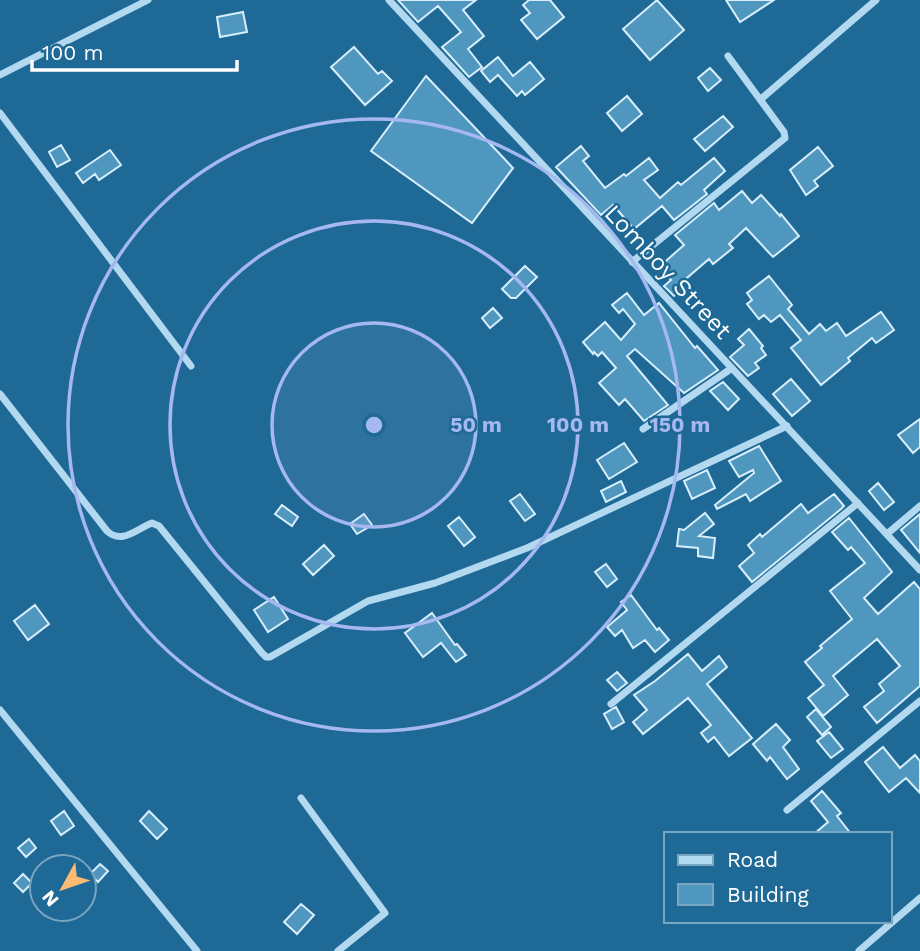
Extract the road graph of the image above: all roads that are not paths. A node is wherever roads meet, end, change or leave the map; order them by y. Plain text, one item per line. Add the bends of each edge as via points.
1 (148, 0) edge
2 (389, 0) edge
3 (876, 0) edge
4 (728, 57) dead end
5 (0, 75) edge
6 (761, 99) junction
7 (0, 113) edge
8 (632, 261) junction
9 (191, 366) dead end
10 (732, 368) junction
11 (0, 394) edge
12 (787, 426) junction
13 (643, 429) dead end
14 (858, 503) junction
15 (920, 506) edge
16 (887, 534) junction
17 (920, 570) edge
18 (920, 701) edge
19 (611, 704) dead end
20 (0, 710) edge
21 (301, 797) dead end
22 (787, 810) dead end
23 (920, 898) edge
24 (892, 922) edge
25 (891, 923) edge
26 (197, 951) edge
27 (338, 951) edge
28 (859, 951) edge

1 - 5 street
2 - 8 street, Lomboy Street
3 - 6 street
4 - 6 street
6 - 8 street via 784,132 782,142
7 - 9 street
8 - 10 street, Lomboy Street
10 - 12 street, Lomboy Street
10 - 13 street
11 - 12 street via 113,537 121,538 152,523 159,526 266,657 368,601 435,583 527,548
12 - 14 street, Lomboy Street
14 - 16 street, Lomboy Street
14 - 19 street
15 - 16 street
16 - 17 street, Lomboy Street
18 - 22 street
20 - 26 street
21 - 27 street via 385,913
23 - 24 street
25 - 28 street

